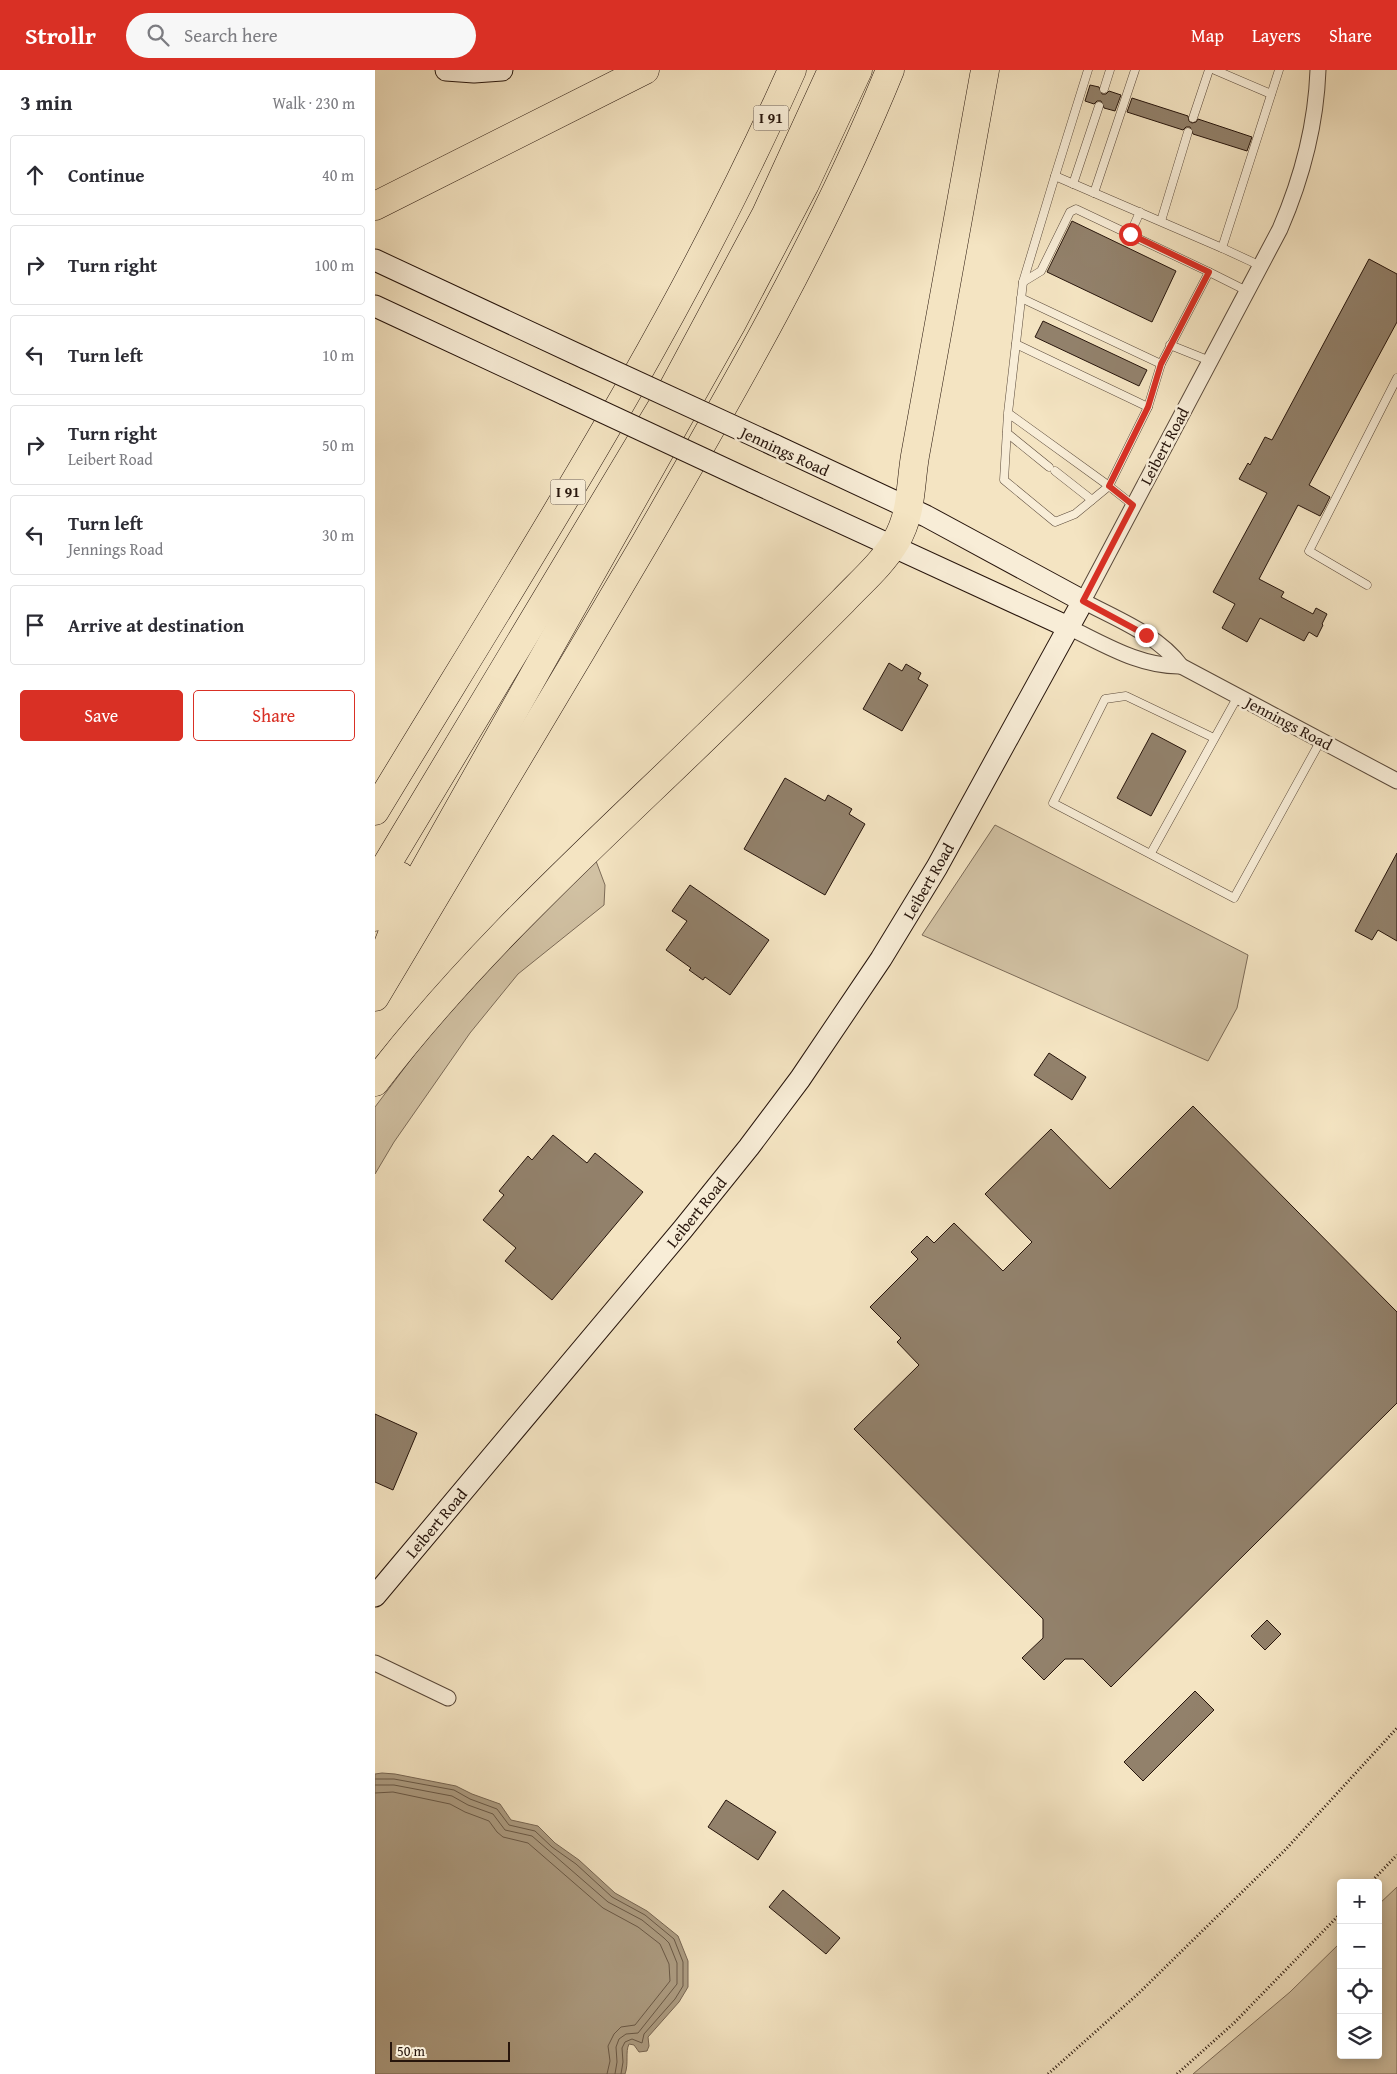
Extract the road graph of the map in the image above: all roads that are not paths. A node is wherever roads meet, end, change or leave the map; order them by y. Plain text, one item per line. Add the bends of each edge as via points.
1 (446, 70) edge
2 (502, 70) edge
3 (645, 70) edge
4 (792, 70) edge
5 (809, 70) edge
6 (832, 70) edge
7 (858, 70) edge
8 (890, 70) edge
9 (985, 70) edge
10 (1087, 70) edge
11 (1110, 70) edge
12 (1135, 70) edge
13 (1209, 70) edge
14 (1215, 70) edge
15 (1279, 70) edge
16 (1318, 70) edge
17 (1104, 89) dead end
18 (1271, 94) junction
19 (1099, 106) dead end
20 (1193, 118) dead end
21 (1188, 132) dead end
22 (749, 166) junction
23 (1055, 176) junction
24 (1073, 184) junction
25 (1094, 193) junction
26 (375, 206) edge
27 (1139, 212) junction
28 (1161, 221) junction
29 (1130, 234) junction
30 (1222, 248) junction
31 (375, 260) edge
32 (1261, 266) junction
33 (1209, 272) junction
34 (1023, 282) junction
35 (1247, 291) junction
36 (1021, 298) junction
37 (375, 306) edge
38 (1016, 344) junction
39 (1170, 345) junction
40 (1210, 361) junction
41 (1161, 364) junction
42 (1397, 378) edge
43 (1148, 407) junction
44 (1008, 413) junction
45 (1007, 434) junction
46 (1109, 486) junction
47 (1092, 500) junction
48 (1133, 505) junction
49 (909, 508) junction
50 (615, 532) junction
51 (893, 546) junction
52 (1367, 585) dead end
53 (1083, 601) junction
54 (1068, 627) junction
55 (1181, 666) junction
56 (1238, 696) junction
57 (1214, 738) junction
58 (1321, 740) junction
59 (1397, 781) edge
60 (375, 811) edge
61 (1151, 853) junction
62 (375, 884) edge
63 (375, 918) edge
64 (375, 981) edge
65 (375, 997) edge
66 (375, 1082) edge
67 (375, 1596) edge
68 (375, 1663) edge
69 (448, 1698) dead end

1 - 2 street
3 - 26 highway
4 - 22 highway, I 91
5 - 22 highway via 778,126
6 - 62 highway via 766,214 677,381
7 - 50 highway via 763,266
8 - 65 highway via 815,236 726,402
9 - 49 highway via 915,456
10 - 23 lane
11 - 17 lane
12 - 25 lane
13 - 20 lane
14 - 18 lane
15 - 18 lane
16 - 32 street, Leibert Road via 1311,126 1299,180
18 - 30 lane
19 - 24 lane
21 - 28 lane
22 - 60 highway, I 91 via 636,378
23 - 24 lane
23 - 34 lane
24 - 25 lane
25 - 27 lane
27 - 28 lane
27 - 29 lane
28 - 30 lane
29 - 33 lane
29 - 34 lane via 1076,209 1070,212 1041,271
30 - 32 lane
31 - 49 street, Jennings Road, bridge
32 - 35 street, Leibert Road
33 - 35 lane
33 - 39 lane
34 - 36 lane
35 - 40 street, Leibert Road
36 - 38 lane
36 - 41 lane
37 - 51 street, Jennings Road, bridge
38 - 43 lane
38 - 44 lane
39 - 40 lane
39 - 41 lane
40 - 48 street, Leibert Road
41 - 43 lane
42 - 52 lane via 1309,551
43 - 46 lane
44 - 45 lane
44 - 46 lane
45 - 47 lane
45 - 47 lane via 1004,480 1055,522 1075,514
46 - 47 lane
46 - 48 lane
48 - 53 street, Leibert Road
49 - 51 highway
49 - 53 street, Jennings Road
50 - 63 highway via 581,577
50 - 64 highway via 401,911
51 - 54 street, Jennings Road
51 - 66 highway via 870,574 738,706 483,955 427,1016
53 - 54 street, Leibert Road
53 - 55 street, Jennings Road via 1156,641
54 - 55 street, Jennings Road via 1147,663
54 - 67 street, Leibert Road via 916,903 800,1079 696,1214
55 - 56 street, Jennings Road
56 - 57 lane
56 - 58 street, Jennings Road
57 - 61 lane
57 - 61 lane via 1126,696 1105,699 1053,803
58 - 59 street, Jennings Road
58 - 61 lane via 1234,898
68 - 69 street

